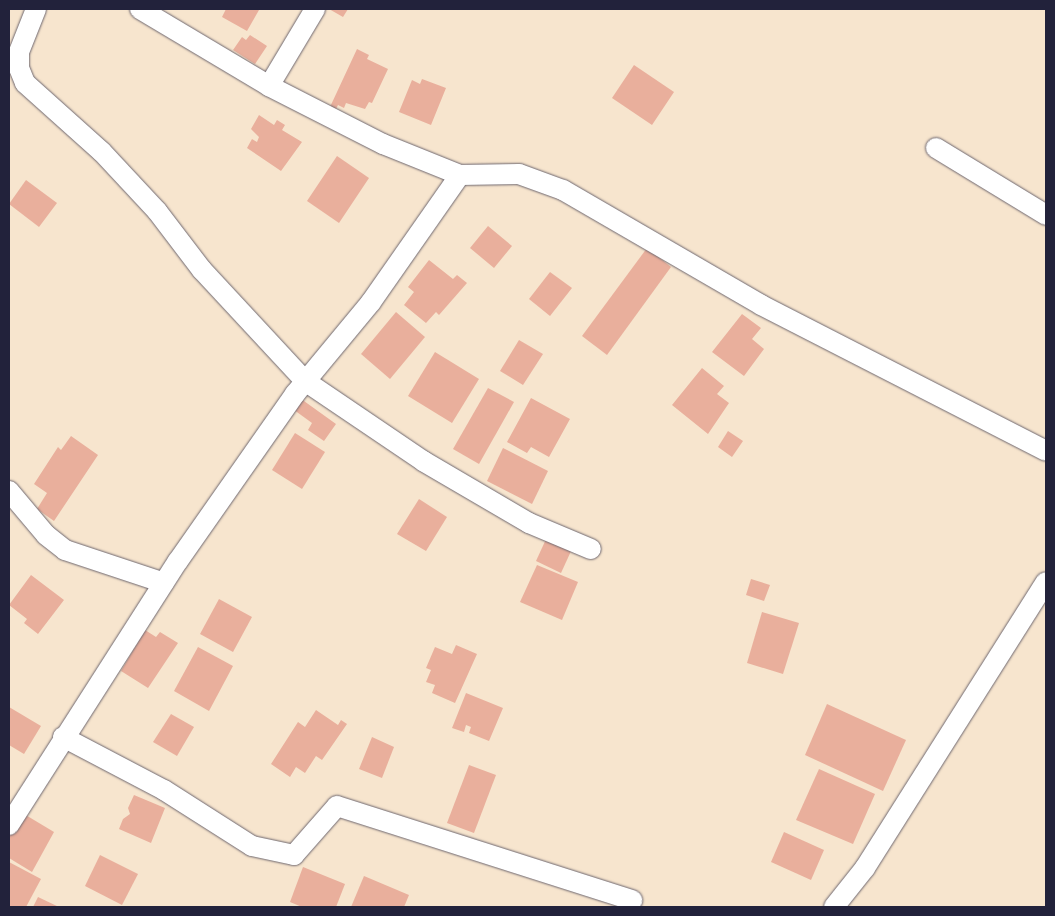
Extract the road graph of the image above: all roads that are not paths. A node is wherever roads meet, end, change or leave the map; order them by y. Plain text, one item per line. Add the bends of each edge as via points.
1 (36, 9) edge
2 (140, 9) edge
3 (314, 9) edge
4 (269, 86) junction
5 (936, 148) dead end
6 (460, 176) junction
7 (1046, 215) edge
8 (305, 381) junction
9 (1046, 452) edge
10 (9, 491) edge
11 (591, 549) dead end
12 (1046, 582) edge
13 (164, 583) junction
14 (63, 738) junction
15 (9, 825) edge
16 (632, 900) dead end
17 (834, 907) edge

1 - 8 street via 19,52 19,68 26,83 102,152 157,211 202,270
2 - 4 street
3 - 4 street
4 - 6 street via 383,144
5 - 7 street
6 - 8 street via 371,302
6 - 9 street via 519,174 563,190 761,305
8 - 11 street via 423,461 530,522
8 - 13 street
10 - 13 street via 46,535 64,550
12 - 17 street via 865,868
13 - 14 street
14 - 15 street
14 - 16 street via 172,794 252,846 294,855 337,806

